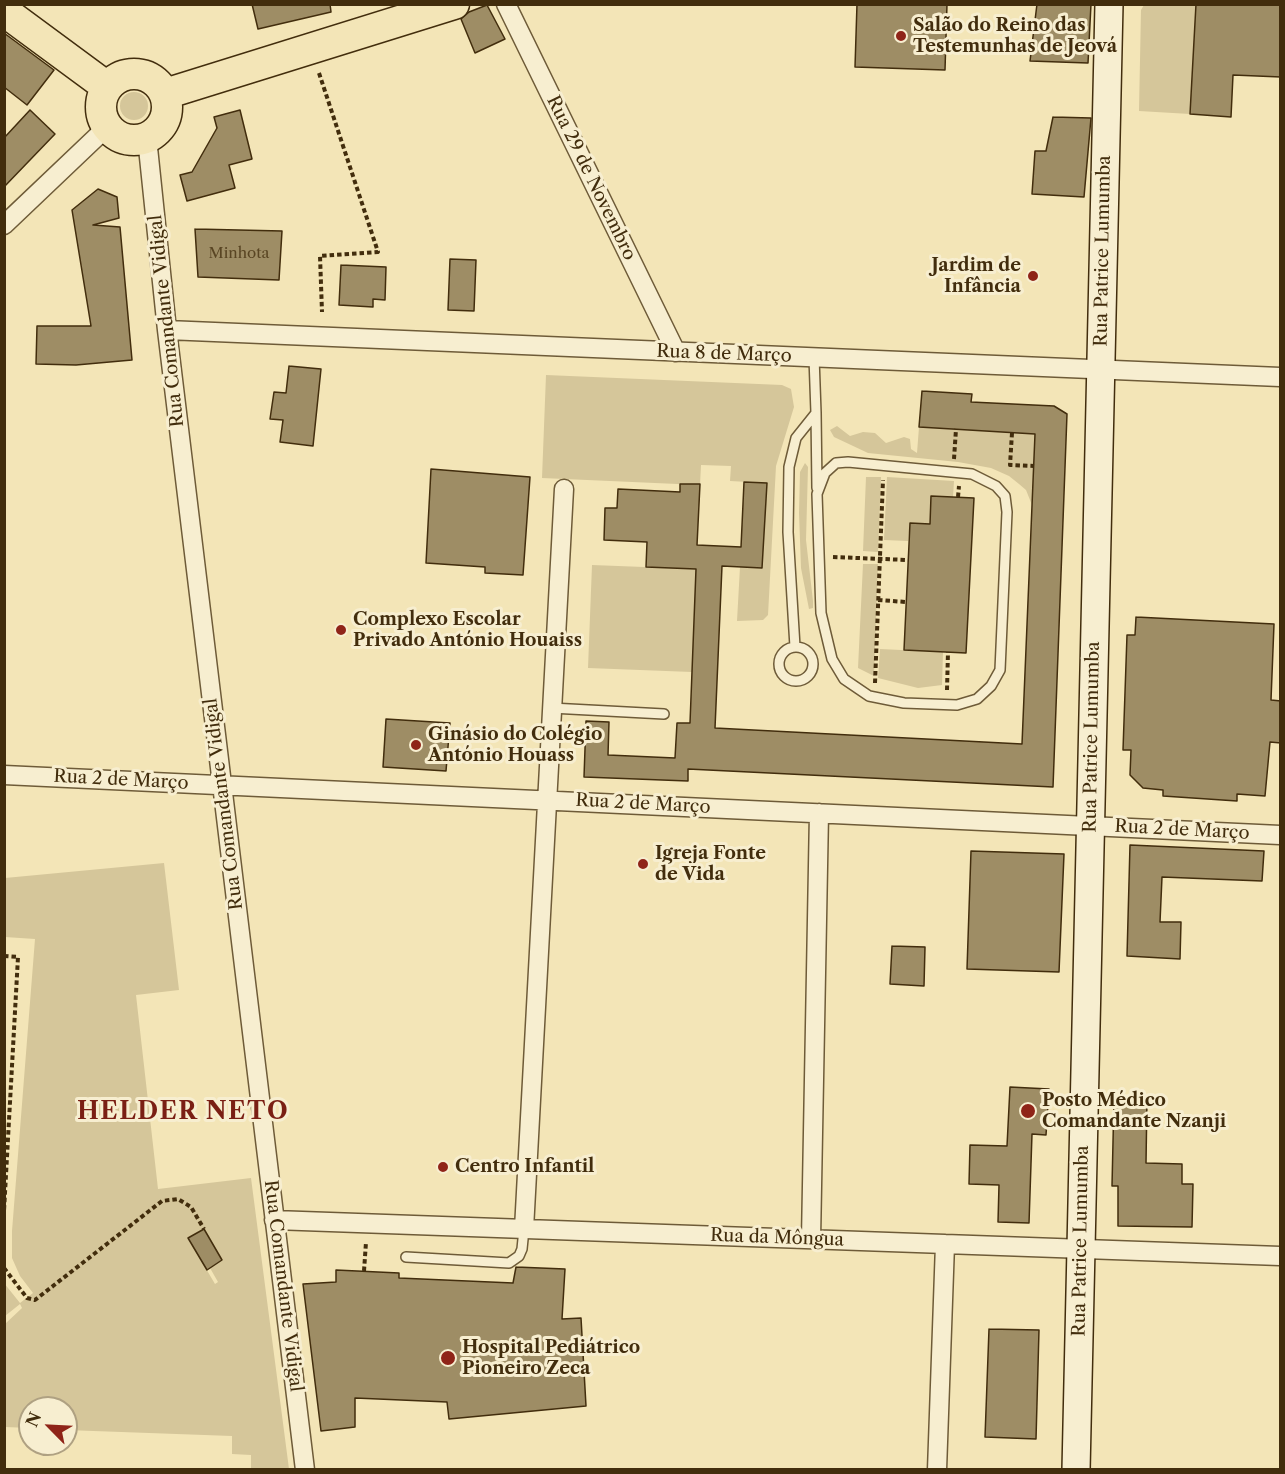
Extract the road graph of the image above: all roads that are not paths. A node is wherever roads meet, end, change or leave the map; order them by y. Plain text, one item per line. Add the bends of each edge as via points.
1 (454, 4) edge
2 (506, 4) edge
3 (1109, 4) edge
4 (4, 10) edge
5 (107, 87) junction
6 (165, 94) junction
7 (107, 127) junction
8 (147, 138) junction
9 (4, 225) edge
10 (167, 330) junction
11 (676, 352) junction
12 (814, 357) junction
13 (1100, 369) junction
14 (1281, 377) edge
15 (816, 413) junction
16 (564, 489) dead end
17 (817, 494) junction
18 (795, 647) dead end
19 (551, 708) junction
20 (664, 714) dead end
21 (4, 775) edge
22 (221, 785) junction
23 (546, 799) junction
24 (819, 813) junction
25 (1090, 826) junction
26 (1281, 835) edge
27 (274, 1220) junction
28 (524, 1229) junction
29 (811, 1239) junction
30 (945, 1244) junction
31 (1080, 1248) junction
32 (1281, 1256) edge
33 (406, 1257) dead end
34 (305, 1470) edge
35 (937, 1470) edge
36 (1076, 1470) edge

1 - 6 main road
2 - 11 street, Rua 29 de Novembro
3 - 13 street, Rua Patrice Lumumba
4 - 5 main road
5 - 6 main road via 126,74 138,73 159,84
5 - 7 main road via 101,103
6 - 8 main road via 167,115
7 - 8 main road via 124,139
7 - 9 street
8 - 10 street, Rua Comandante Vidigal
10 - 11 street, Rua 8 de Março
10 - 22 street, Rua Comandante Vidigal
11 - 12 street, Rua 8 de Março
12 - 13 street, Rua 8 de Março
12 - 15 lane
13 - 14 street, Rua 8 de Março
13 - 25 street, Rua Patrice Lumumba
15 - 17 lane
15 - 18 lane via 796,438 789,467 788,532
16 - 19 street
17 - 17 lane via 821,613 832,659 844,679 875,698 904,704 957,705 977,699 992,686 1000,670 1005,496 996,486 972,474 836,463 825,473
19 - 20 lane
19 - 23 street
21 - 22 street, Rua 2 de Março
22 - 23 street, Rua 2 de Março
22 - 27 street, Rua Comandante Vidigal
23 - 24 street, Rua 2 de Março
23 - 28 street
24 - 25 street, Rua 2 de Março
24 - 29 street
25 - 26 street, Rua 2 de Março
25 - 31 street, Rua Patrice Lumumba
27 - 28 street, Rua da Môngua
27 - 34 street, Rua Comandante Vidigal
28 - 29 street, Rua da Môngua
28 - 33 lane via 519,1256 509,1263
29 - 30 street, Rua da Môngua
30 - 31 street, Rua da Môngua
30 - 35 street
31 - 32 street, Rua da Môngua
31 - 36 street, Rua Patrice Lumumba

